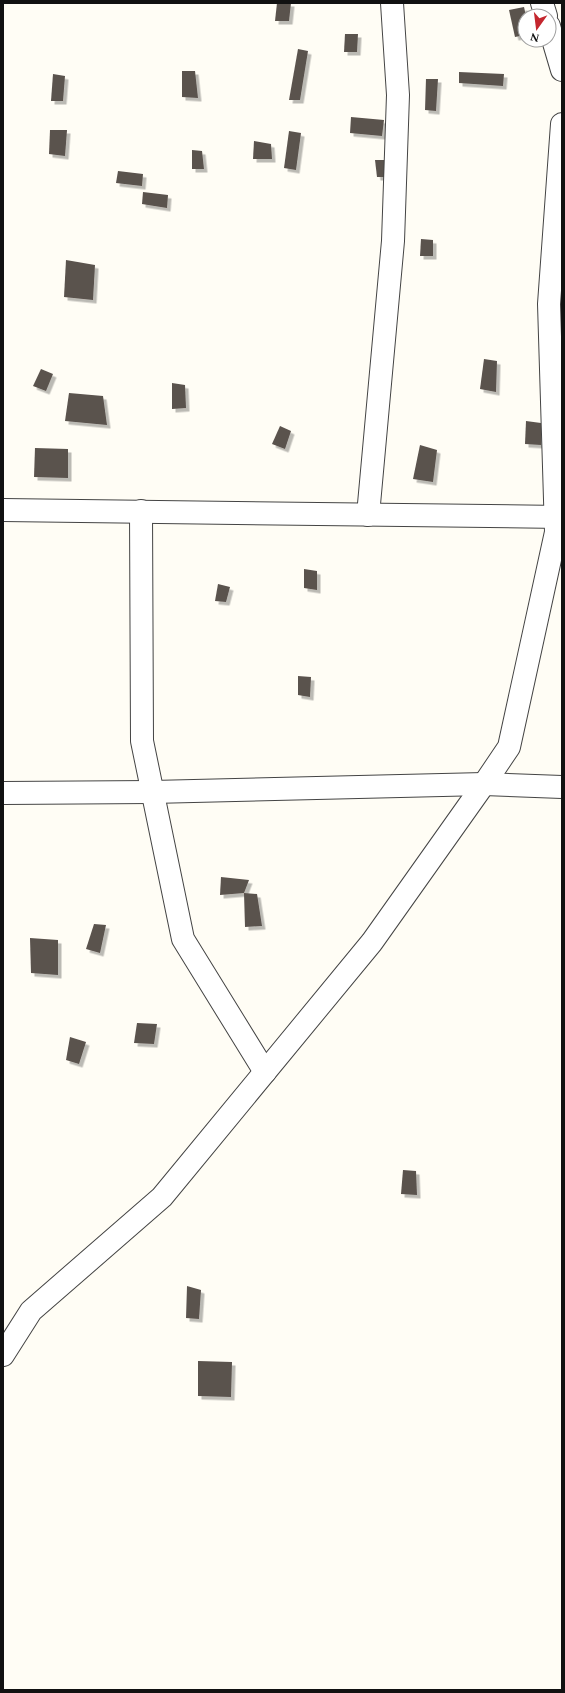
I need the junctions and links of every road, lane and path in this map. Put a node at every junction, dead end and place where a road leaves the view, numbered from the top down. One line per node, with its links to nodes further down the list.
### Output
1 (392, 3): 7 (street)
2 (556, 48): 3 (street)
3 (562, 70)
4 (562, 124): 8 (street)
5 (3, 510): 6 (street)
6 (141, 511): 7 (street); 11 (street)
7 (368, 515): 8 (street)
8 (559, 517): 9 (street)
9 (484, 784): 10 (street); 11 (street); 13 (street)
10 (562, 787)
11 (152, 792): 12 (street); 13 (street)
12 (3, 793)
13 (265, 1072): 14 (street)
14 (3, 1355)

